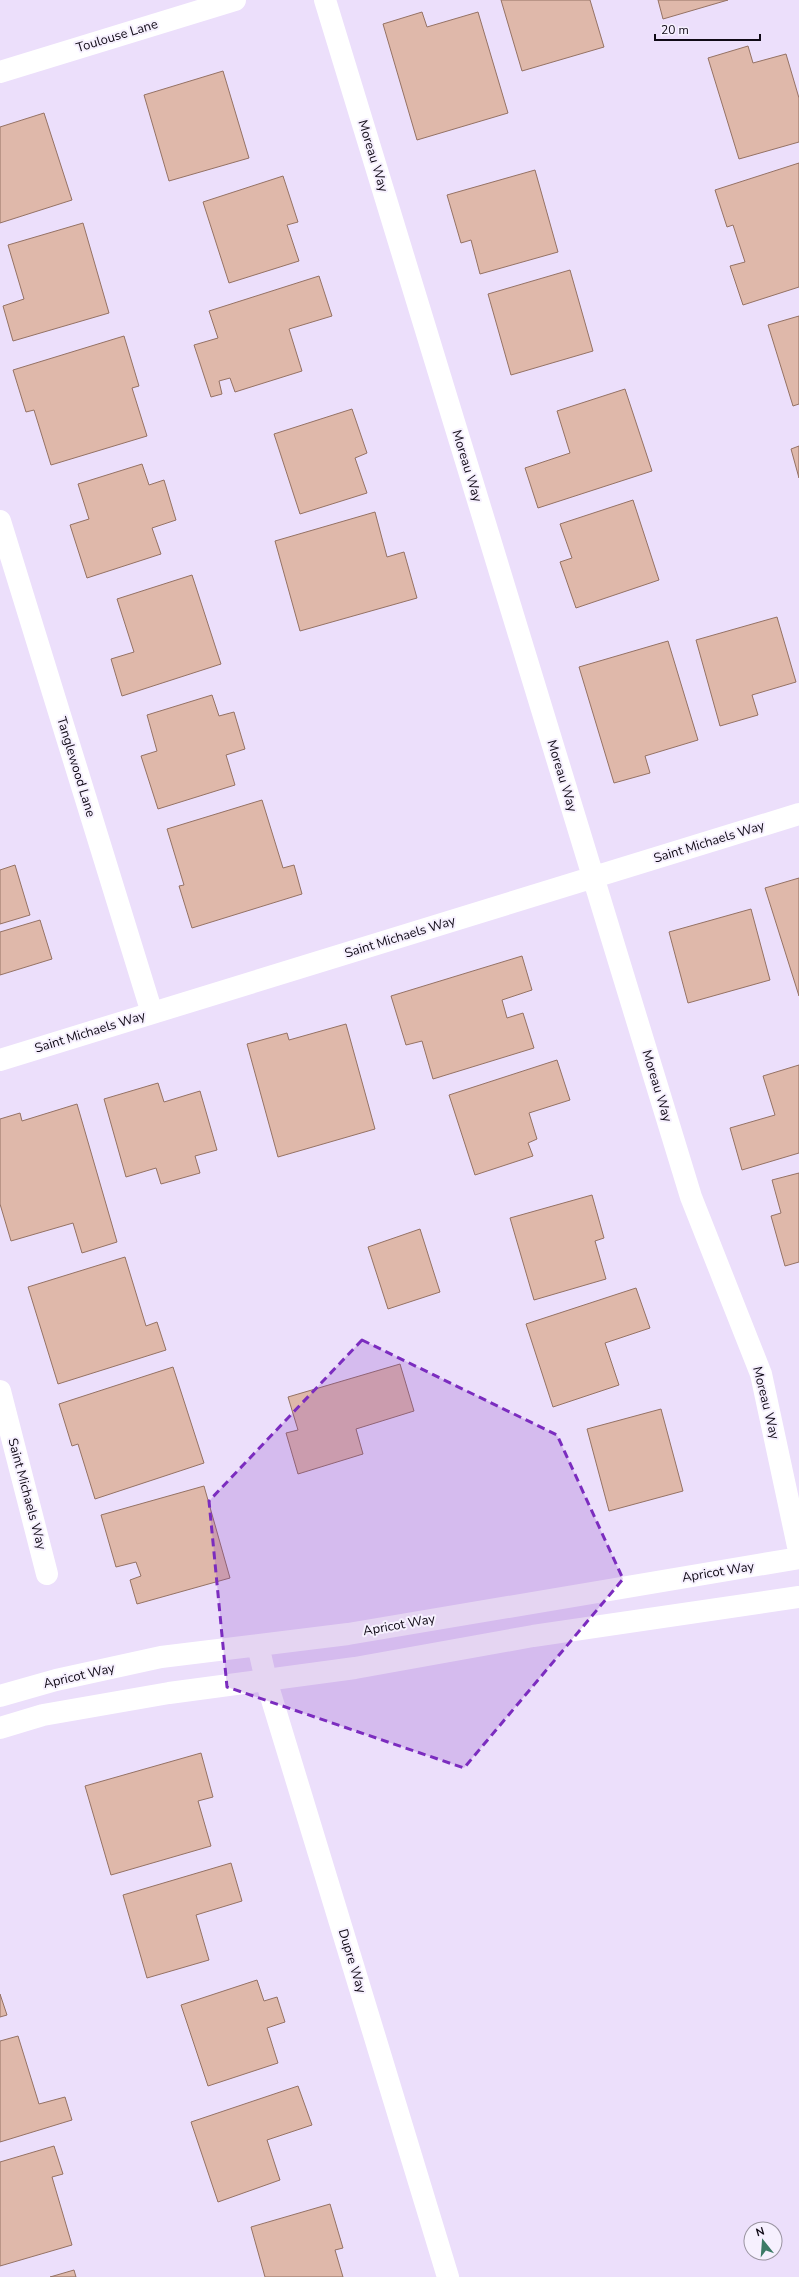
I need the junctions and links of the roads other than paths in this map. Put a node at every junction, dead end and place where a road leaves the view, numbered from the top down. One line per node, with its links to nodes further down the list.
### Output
1 (235, 0): 3 (street, Toulouse Lane)
2 (325, 0): 6 (street, Moreau Way)
3 (0, 72)
4 (0, 521): 7 (street, Tanglewood Lane)
5 (799, 814): 6 (street, Saint Michaels Way)
6 (593, 878): 7 (street, Saint Michaels Way); 11 (street, Moreau Way)
7 (152, 1013): 8 (street, Saint Michaels Way)
8 (0, 1060)
9 (0, 1391): 10 (street, Saint Michaels Way)
10 (5, 1431): 13 (street, Saint Michaels Way)
11 (799, 1551)
12 (799, 1558): 15 (street, Apricot Way)
13 (48, 1574)
14 (799, 1597): 16 (street)
15 (258, 1645): 16 (street, Dupre Way); 17 (street, Apricot Way)
16 (266, 1680): 18 (street); 19 (street, Dupre Way)
17 (0, 1696)
18 (0, 1728)
19 (448, 2277)

